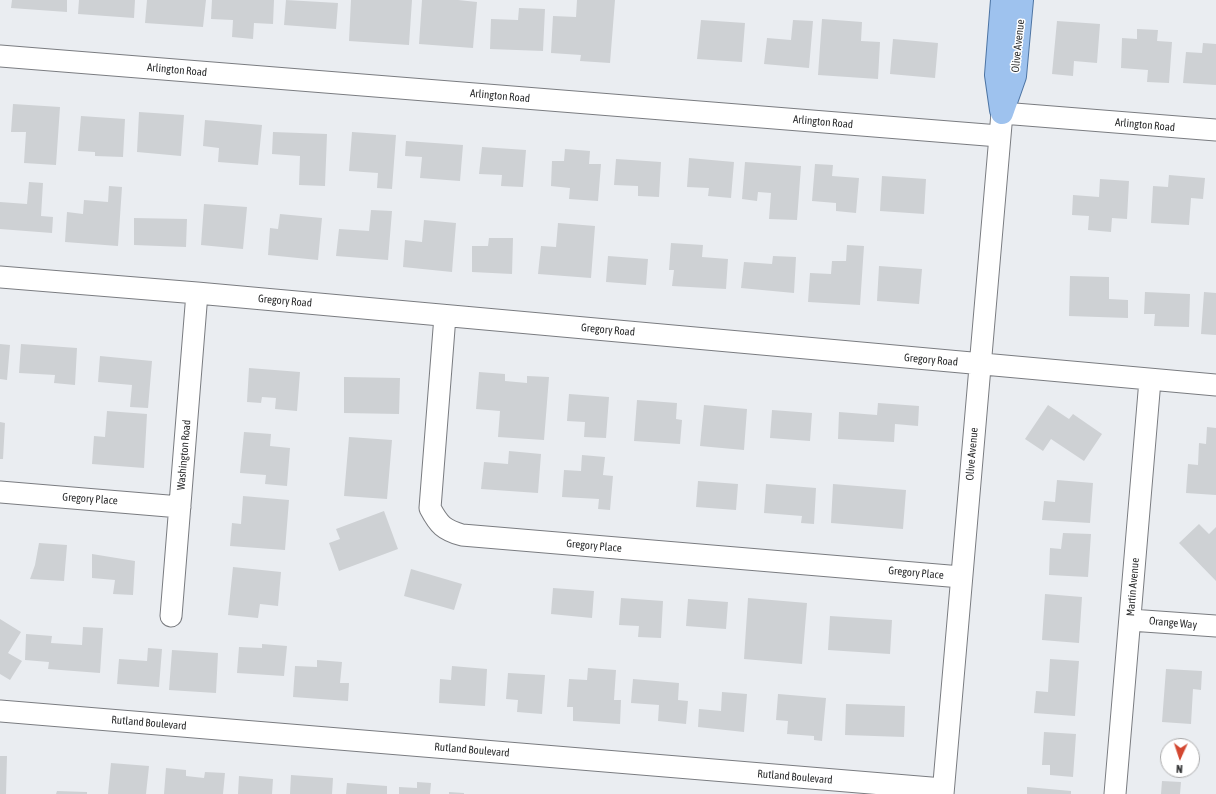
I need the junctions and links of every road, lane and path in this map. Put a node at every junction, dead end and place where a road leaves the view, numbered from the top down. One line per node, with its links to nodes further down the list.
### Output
1 (1002, 0): 3 (main road, Olive Avenue)
2 (1022, 0): 3 (main road, Olive Avenue)
3 (1008, 55): 5 (main road, Olive Avenue)
4 (0, 56): 7 (street, Arlington Road)
5 (1002, 113): 6 (street, Arlington Road); 7 (street, Olive Avenue)
6 (1216, 130)
7 (1000, 136): 11 (street, Olive Avenue)
8 (0, 277): 9 (street, Gregory Road)
9 (197, 293): 10 (street, Gregory Road); 15 (street, Washington Road)
10 (445, 316): 11 (street, Gregory Road); 16 (street, Gregory Place)
11 (980, 364): 12 (street, Gregory Road); 16 (street, Olive Avenue)
12 (1150, 380): 13 (street, Gregory Road); 18 (street, Martin Avenue)
13 (1216, 385)
14 (0, 492): 15 (street, Gregory Place)
15 (180, 507): 17 (street, Washington Road)
16 (961, 577): 21 (street, Olive Avenue)
17 (171, 616)
18 (1130, 620): 19 (street, Orange Way); 22 (street, Martin Avenue)
19 (1216, 626)
20 (0, 711): 21 (street, Rutland Boulevard)
21 (943, 791)
22 (1115, 794)

